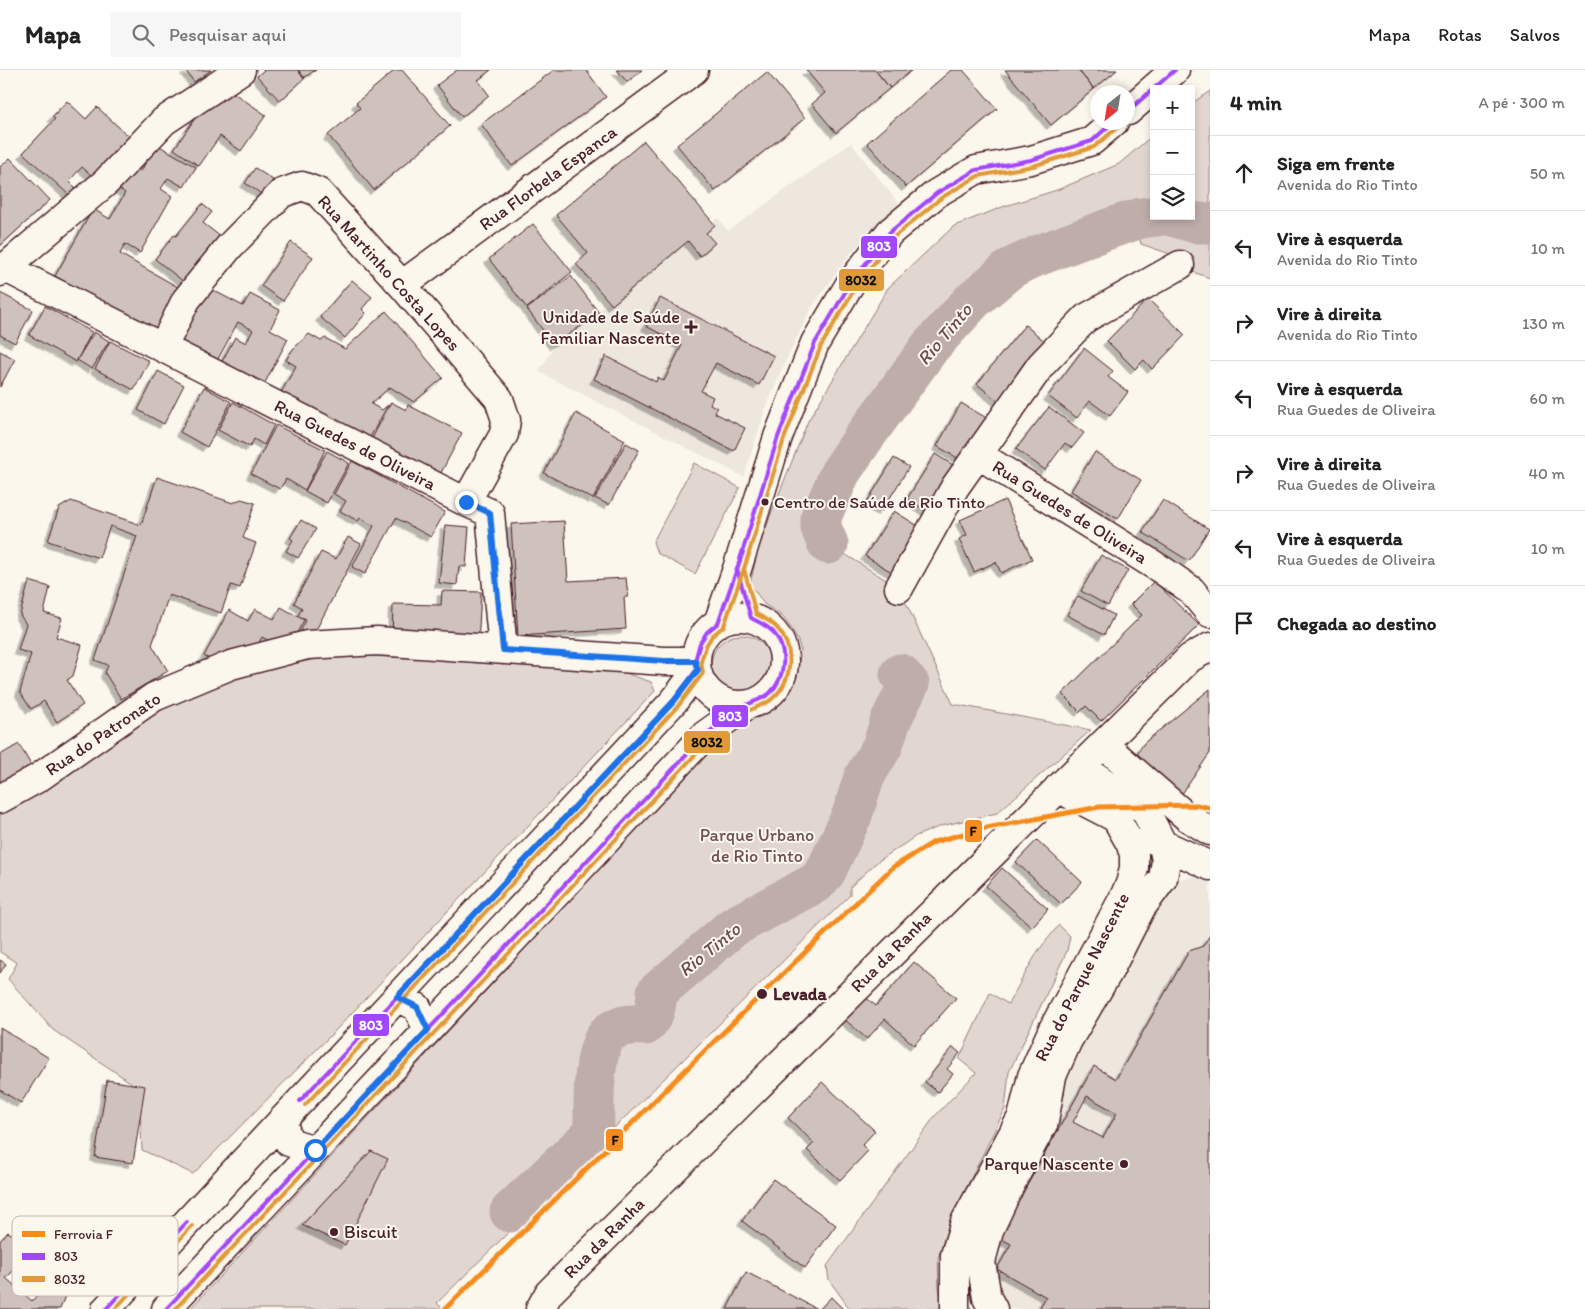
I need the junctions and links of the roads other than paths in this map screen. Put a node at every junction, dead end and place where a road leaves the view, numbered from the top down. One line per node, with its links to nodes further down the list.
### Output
1 (241, 70): 7 (street)
2 (694, 70): 8 (street, Rua Florbela Espanca)
3 (1175, 70): 4 (street)
4 (1135, 104)
5 (1105, 130): 12 (street)
6 (1180, 265): 10 (street)
7 (3, 270): 9 (street, Rua Guedes de Oliveira)
8 (402, 285): 9 (street, Rua Martinho Costa Lopes); 11 (street, Rua Martinho Costa Lopes)
9 (162, 347): 11 (street, Rua Guedes de Oliveira)
10 (979, 455): 13 (street, Rua Guedes de Oliveira); 14 (street, Rua Guedes de Oliveira)
11 (466, 502): 18 (street, Rua Guedes de Oliveira)
12 (737, 569): 15 (street); 16 (street)
13 (899, 588)
14 (1210, 613)
15 (751, 618): 16 (street); 20 (street)
16 (718, 623): 19 (street)
17 (1210, 647): 21 (street, Rua da Ranha)
18 (503, 650): 19 (street); 24 (street, Rua do Patronato)
19 (696, 666): 20 (street); 30 (street)
20 (747, 705): 31 (street)
21 (1103, 744): 22 (street, Rua da Ranha); 26 (street)
22 (1080, 766): 23 (street, Rua da Ranha); 27 (street)
23 (1058, 788): 25 (street); 38 (street, Rua da Ranha)
24 (0, 799)
25 (1116, 818): 27 (street); 39 (street, Rua do Parque Nascente)
26 (1210, 831)
27 (1163, 845): 28 (street); 29 (street)
28 (1210, 866): 29 (street)
29 (1163, 878): 40 (street, Rua do Parque Nascente)
30 (397, 997): 31 (street); 32 (street)
31 (428, 1030): 33 (street)
32 (282, 1120): 33 (street); 34 (street)
33 (315, 1150): 37 (street)
34 (178, 1232)
35 (118, 1296): 36 (street)
36 (106, 1309)
37 (166, 1309)
38 (540, 1309)
39 (955, 1309)
40 (993, 1309)

